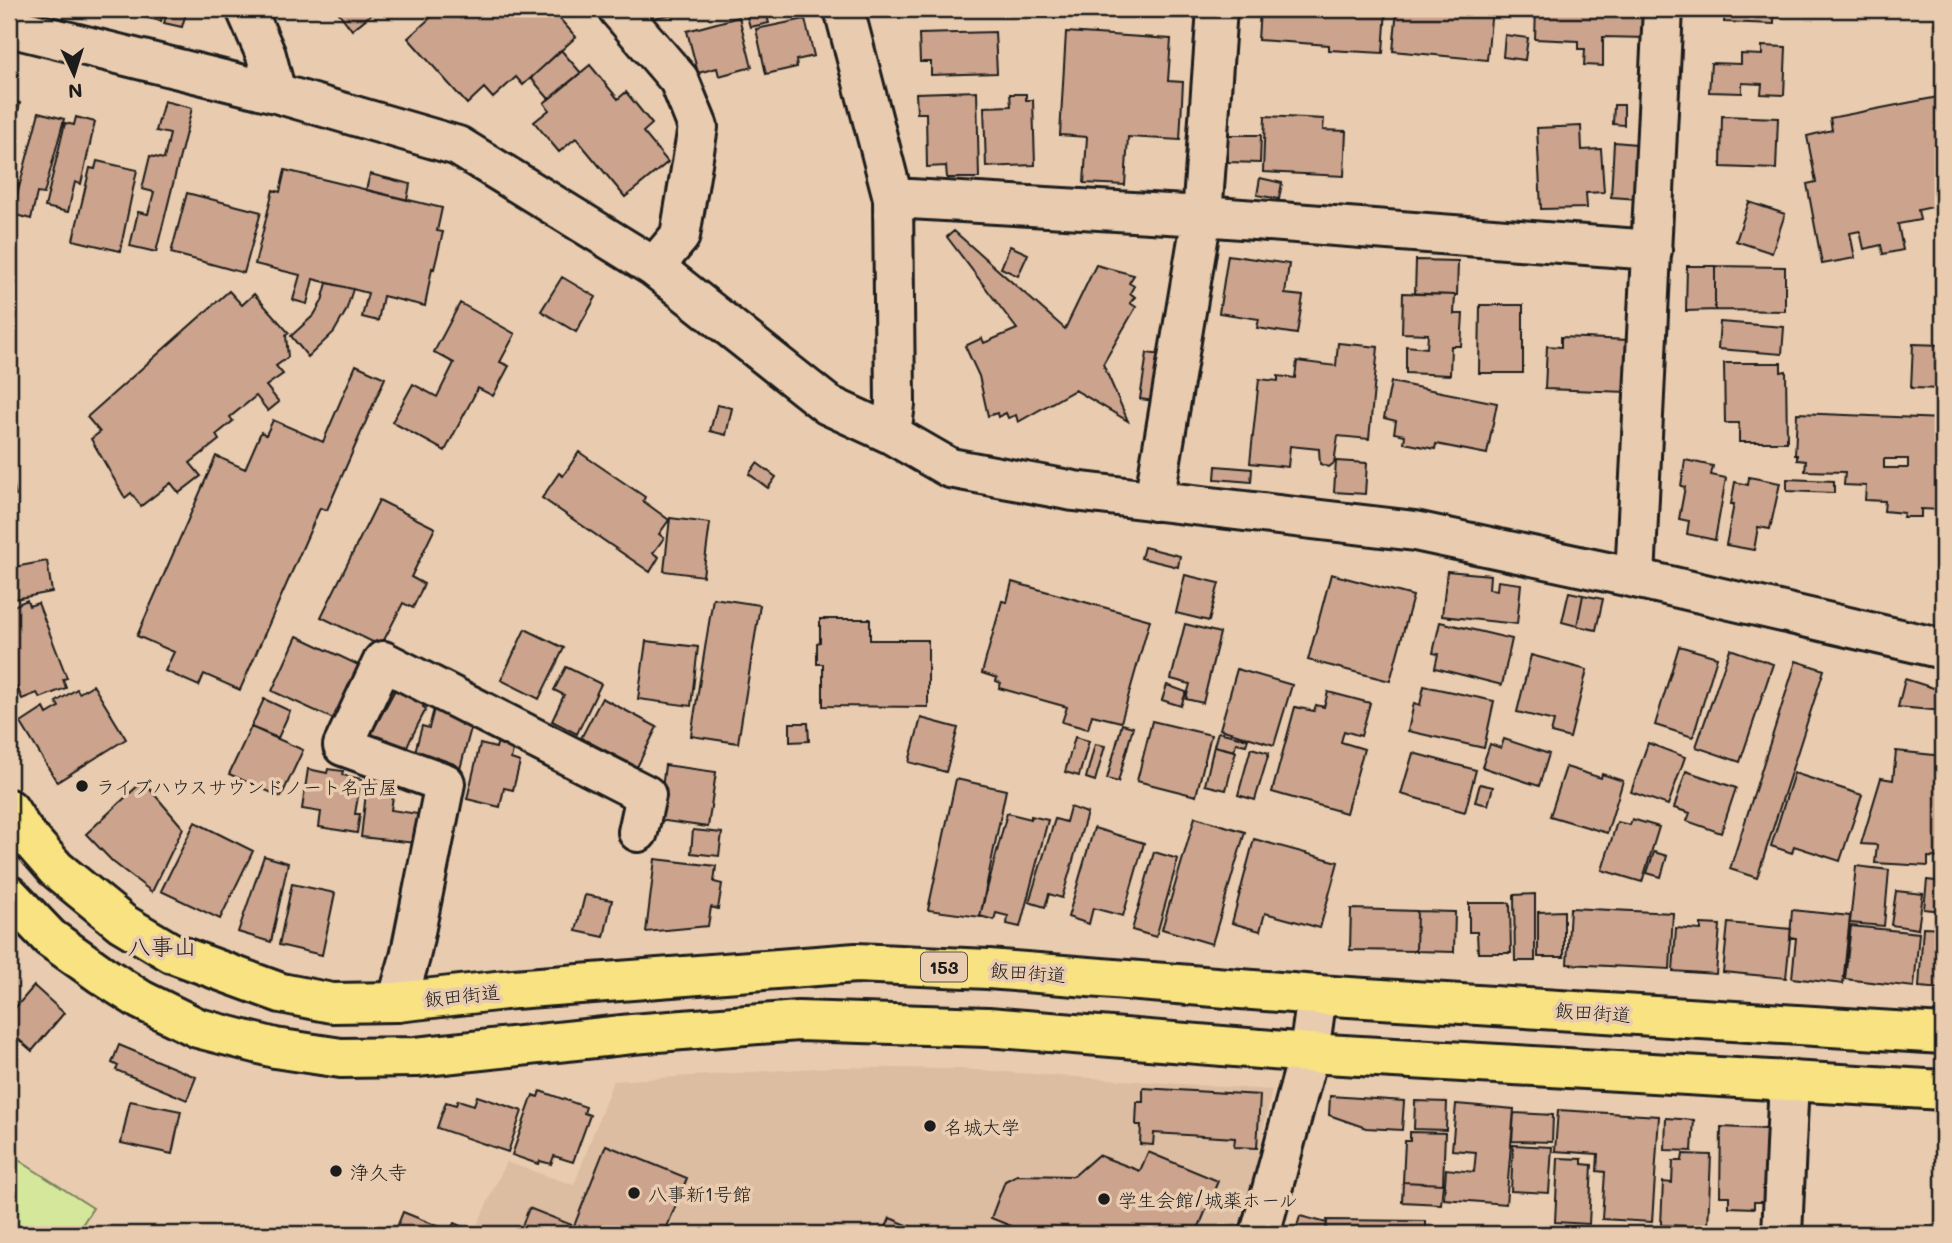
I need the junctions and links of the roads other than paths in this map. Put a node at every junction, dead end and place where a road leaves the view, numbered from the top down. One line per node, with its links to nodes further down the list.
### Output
1 (246, 9): 7 (street)
2 (618, 9): 11 (street)
3 (844, 9): 8 (street)
4 (1217, 9): 9 (street)
5 (1663, 9): 10 (street)
6 (9, 27): 7 (street)
7 (276, 93): 11 (street)
8 (893, 198): 9 (street); 12 (street)
9 (1202, 216): 10 (street); 13 (street)
10 (1651, 250): 14 (street)
11 (654, 267): 12 (street)
12 (891, 435): 13 (street)
13 (1154, 501): 14 (street)
14 (1635, 578): 15 (street)
15 (1943, 649)
16 (9, 809): 20 (highway, 飯田街道 / 153)
17 (639, 832): 20 (street)
18 (9, 895): 22 (highway)
19 (1317, 995): 20 (highway, 飯田街道 / 153); 21 (highway, 飯田街道 / 153); 22 (street)
20 (397, 1002)
21 (1943, 1034)
22 (1309, 1053): 23 (highway); 25 (street)
23 (1789, 1080): 24 (highway); 26 (street)
24 (1943, 1090)
25 (1260, 1234)
26 (1782, 1234)

